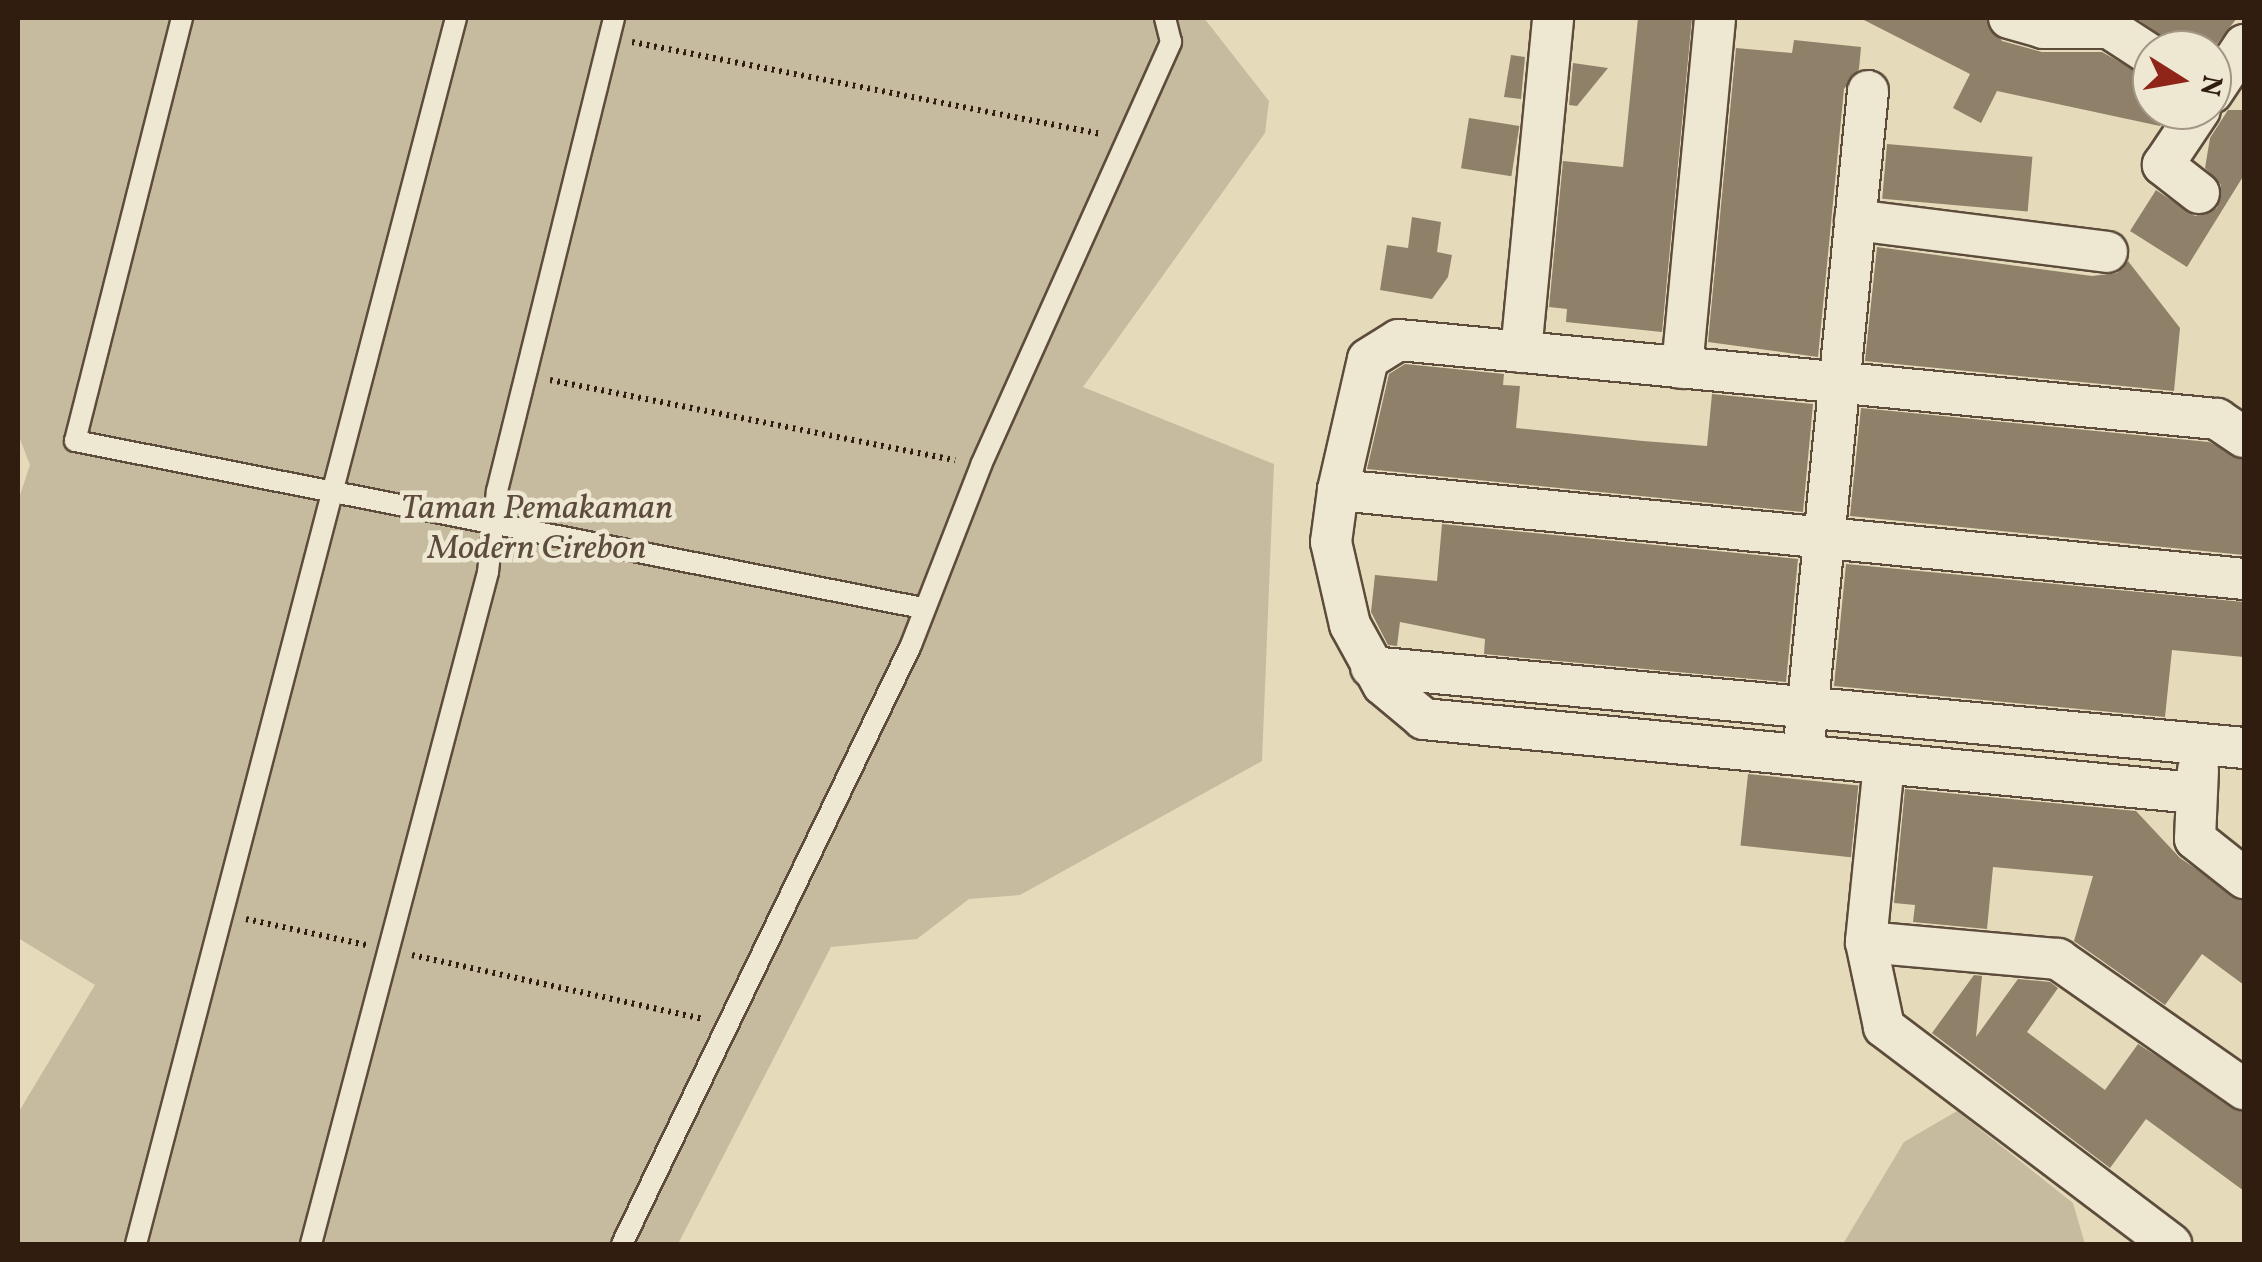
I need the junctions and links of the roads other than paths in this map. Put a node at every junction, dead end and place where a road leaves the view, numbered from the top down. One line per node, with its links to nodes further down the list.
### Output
1 (182, 18): 20 (lane)
2 (456, 18): 20 (lane)
3 (1166, 18): 24 (lane)
4 (1554, 18): 15 (street)
5 (2009, 18): 7 (street)
6 (1715, 21): 16 (street)
7 (2102, 23): 9 (street)
8 (612, 28): 21 (lane)
9 (2132, 43)
10 (1868, 91): 13 (street)
11 (2187, 130): 12 (street)
12 (2199, 193)
13 (1855, 220): 14 (street); 17 (street)
14 (2107, 252)
15 (1521, 352): 16 (street); 19 (street)
16 (1682, 368): 17 (street)
17 (1839, 383): 18 (street); 22 (street)
18 (2244, 437)
19 (1338, 490): 22 (street); 25 (street)
20 (335, 492): 21 (lane); 35 (lane)
21 (494, 523): 24 (lane); 36 (lane)
22 (1824, 539): 23 (street); 26 (street)
23 (2244, 579)
24 (922, 608): 37 (lane)
25 (1371, 667): 26 (street); 29 (street)
26 (1807, 709): 27 (street); 29 (street)
27 (2200, 746): 28 (street); 31 (street)
28 (2244, 748)
29 (1803, 756): 30 (street)
30 (1884, 764): 31 (street); 33 (street)
31 (2195, 793): 32 (street)
32 (2244, 878)
33 (1866, 942): 34 (street); 38 (street)
34 (2244, 1090)
35 (136, 1244)
36 (311, 1244)
37 (622, 1244)
38 (2171, 1244)

